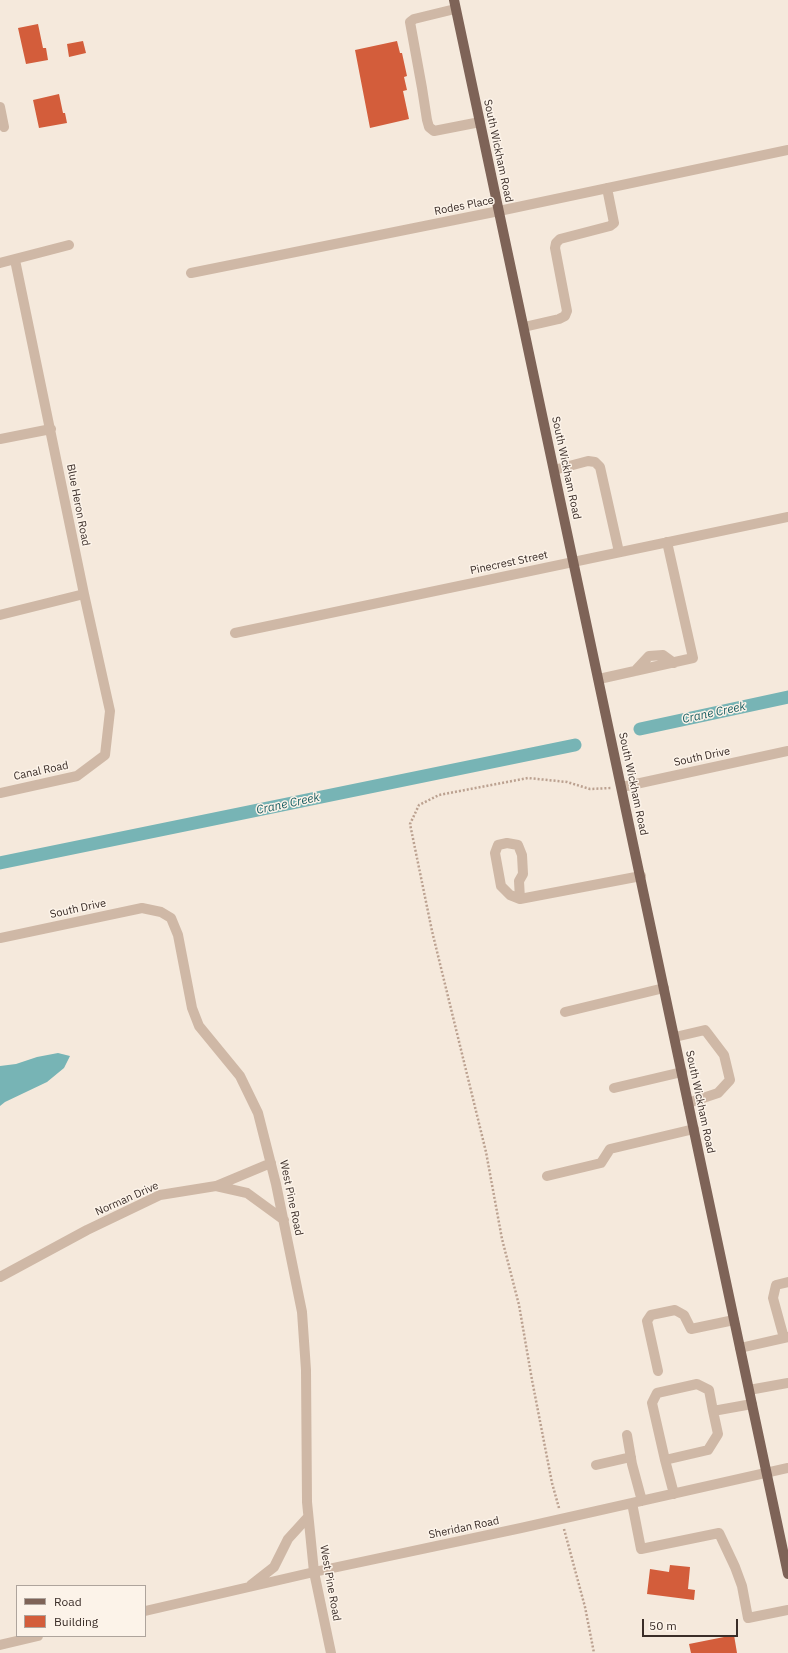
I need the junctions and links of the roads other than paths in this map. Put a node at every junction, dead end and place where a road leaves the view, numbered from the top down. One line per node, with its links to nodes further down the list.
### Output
1 (454, 4): 3 (main road, South Wickham Road); 3 (street)
2 (0, 107): 4 (street)
3 (480, 122): 7 (main road, South Wickham Road)
4 (4, 127)
5 (788, 150): 6 (street, Rodes Place)
6 (607, 188): 7 (street, Rodes Place); 12 (street)
7 (499, 211): 11 (street, Rodes Place); 12 (main road, South Wickham Road)
8 (69, 245): 9 (street)
9 (15, 260): 10 (street); 13 (street, Blue Heron Road)
10 (0, 263)
11 (191, 272)
12 (524, 327): 15 (main road, South Wickham Road)
13 (51, 429): 14 (street); 20 (street, Blue Heron Road)
14 (0, 439)
15 (554, 470): 18 (street); 19 (main road, South Wickham Road)
16 (788, 517): 17 (street, Pinecrest Street)
17 (667, 542): 18 (street, Pinecrest Street); 23 (street)
18 (619, 552): 19 (street, Pinecrest Street)
19 (573, 562): 22 (street, Pinecrest Street); 23 (main road, South Wickham Road)
20 (84, 594): 21 (street); 25 (street, Blue Heron Road)
21 (0, 615)
22 (235, 633)
23 (599, 679): 26 (main road, South Wickham Road)
24 (788, 751): 26 (street, South Drive)
25 (106, 755): 27 (street, Canal Road)
26 (622, 787): 28 (main road, South Wickham Road)
27 (0, 793)
28 (641, 876): 29 (street); 32 (main road, South Wickham Road)
29 (520, 899): 29 (street)
30 (161, 912): 31 (street, South Drive); 39 (street, West Pine Road)
31 (0, 938)
32 (664, 988): 33 (street); 34 (main road, South Wickham Road)
33 (565, 1012)
34 (674, 1037): 35 (main road, South Wickham Road); 37 (street)
35 (682, 1072): 36 (street); 37 (main road, South Wickham Road)
36 (614, 1088)
37 (688, 1103): 38 (main road, South Wickham Road)
38 (694, 1128): 40 (street); 45 (main road, South Wickham Road)
39 (271, 1163): 41 (street, Norman Drive); 42 (street, West Pine Road)
40 (547, 1176)
41 (216, 1186): 42 (street); 43 (street, Norman Drive)
42 (284, 1220): 61 (street, West Pine Road)
43 (0, 1277)
44 (788, 1282): 46 (street)
45 (734, 1320): 47 (main road, South Wickham Road); 48 (street)
46 (786, 1338): 47 (street)
47 (740, 1348): 50 (main road, South Wickham Road)
48 (658, 1371)
49 (788, 1382): 50 (street)
50 (749, 1390): 51 (main road, South Wickham Road)
51 (752, 1404): 52 (street); 58 (main road, South Wickham Road)
52 (713, 1411): 55 (street); 55 (street)
53 (627, 1435): 54 (street)
54 (631, 1457): 56 (street); 60 (street)
55 (666, 1460): 59 (street)
56 (596, 1464)
57 (788, 1468): 58 (street, Sheridan Road)
58 (766, 1473): 59 (street, Sheridan Road); 63 (main road, South Wickham Road)
59 (674, 1494): 60 (street, Sheridan Road)
60 (637, 1502): 62 (street, Sheridan Road); 65 (street)
61 (308, 1517): 62 (street, West Pine Road); 64 (street)
62 (314, 1572): 64 (street, Sheridan Road); 69 (street, West Pine Road)
63 (788, 1574)
64 (247, 1588): 66 (street, Sheridan Road)
65 (788, 1610)
66 (146, 1611)
67 (34, 1637): 68 (street)
68 (0, 1645)
69 (331, 1653)

